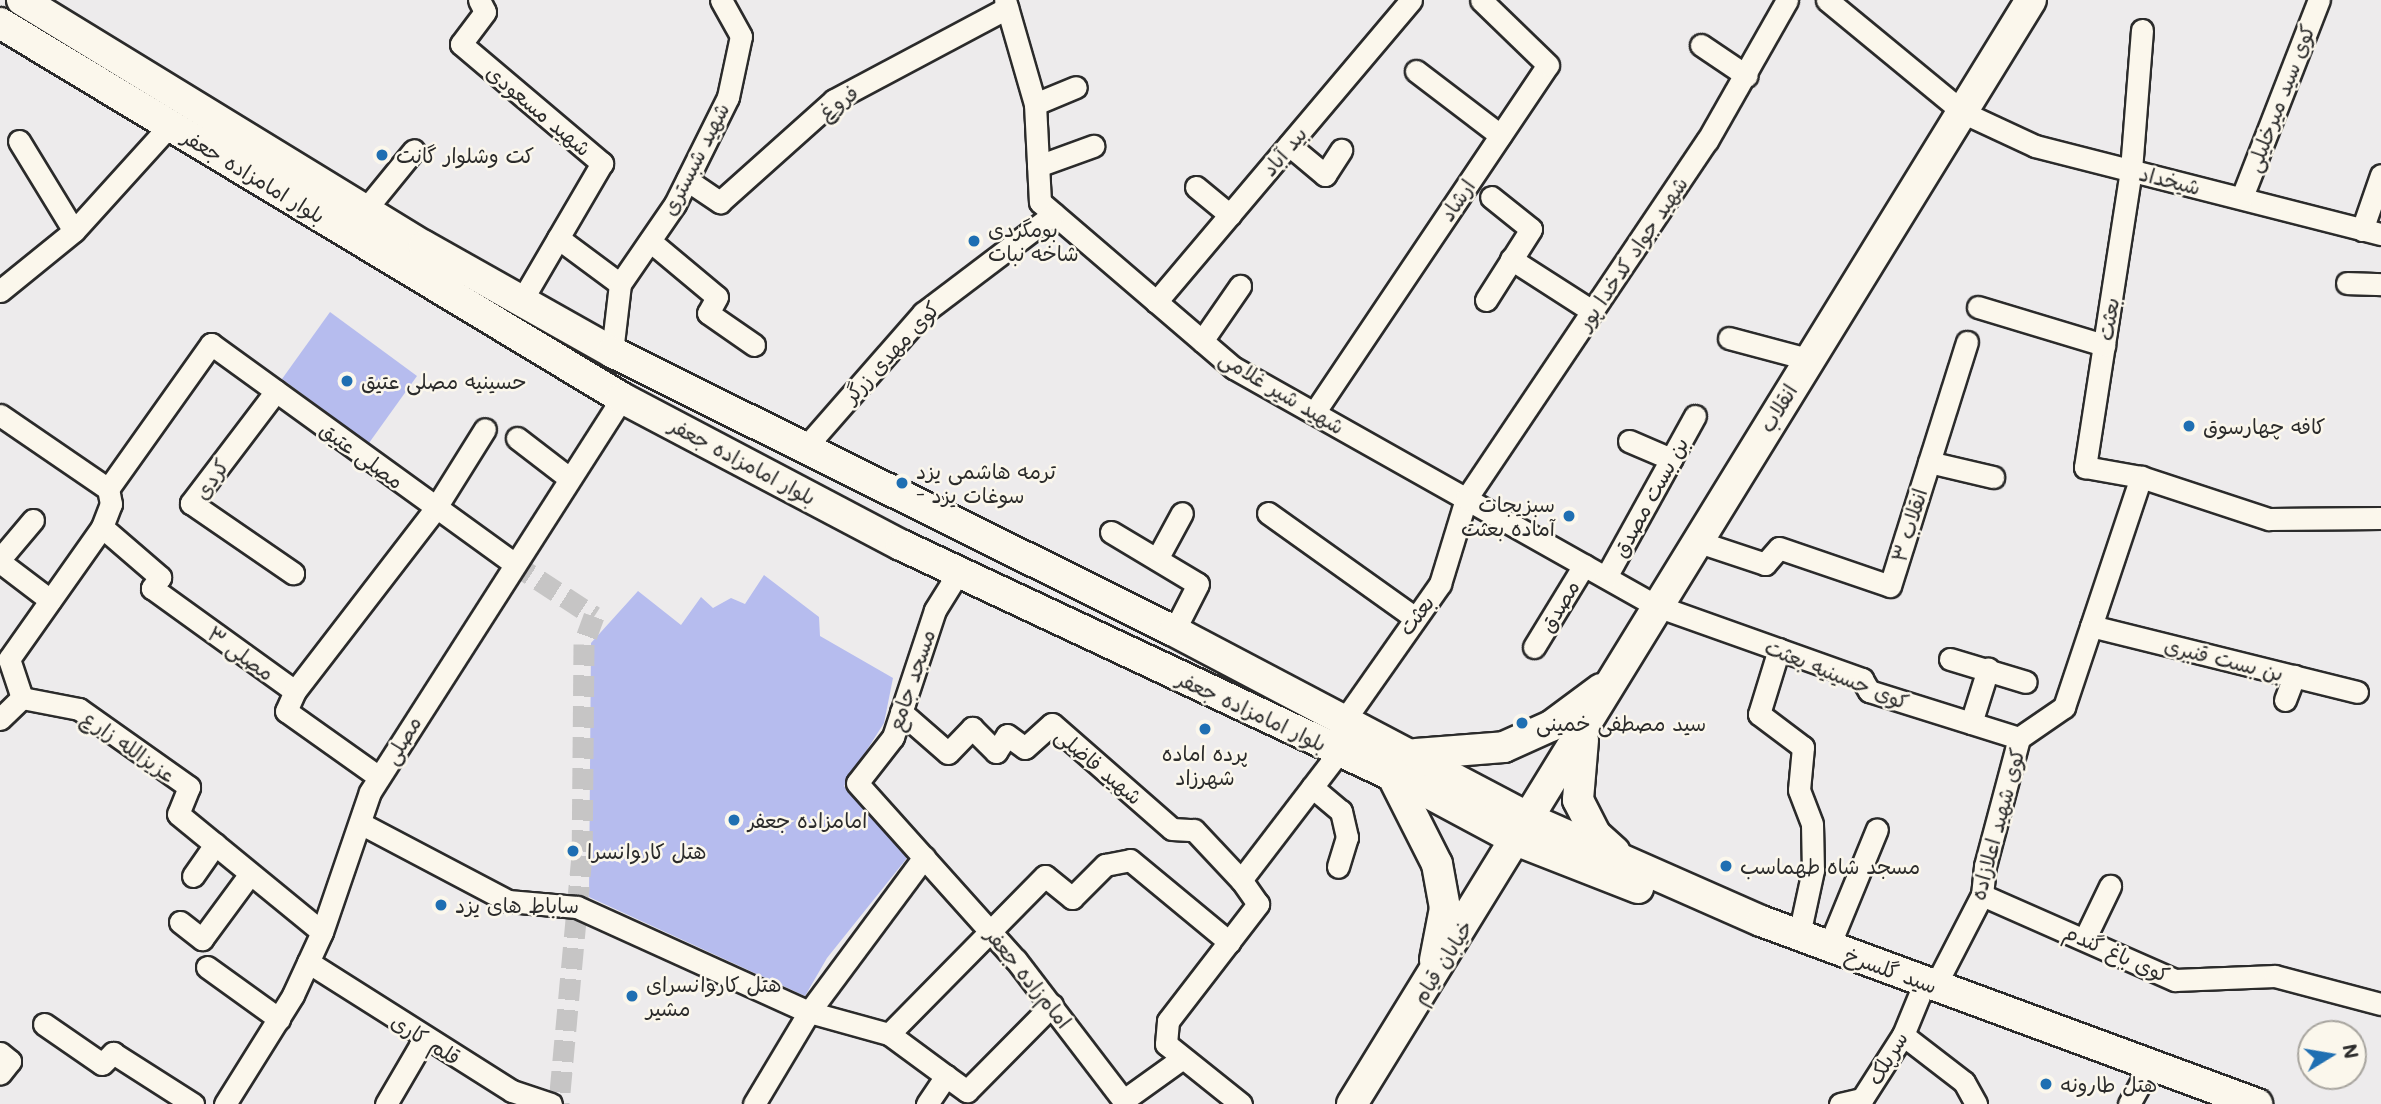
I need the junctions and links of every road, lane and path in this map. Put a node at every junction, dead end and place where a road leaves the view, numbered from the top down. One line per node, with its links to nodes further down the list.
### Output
1 (22, 0): 33 (main road, بلوار امامزاده جعفر)
2 (479, 0): 38 (street, شهید مسعودی)
3 (721, 0): 29 (street, شهید شبستری)
4 (1411, 0): 22 (street, بید آباد)
5 (1481, 0): 20 (street, ارشاد)
6 (1787, 0): 15 (street, شهید جواد کدخدا پور)
7 (1827, 0): 18 (street, شیخداد)
8 (2031, 0): 18 (main road, انقلاب)
9 (2319, 0): 32 (street, کوی سید میرخلیلی)
10 (1006, 4): 17 (street, شهید شیر غلامی); 29 (street, فروغ)
11 (0, 23): 19 (main road, بلوار امامزاده جعفر)
12 (2142, 30): 27 (street, بعثت)
13 (1701, 45): 15 (street)
14 (1416, 71): 20 (street)
15 (1747, 76): 51 (street, شهید جواد کدخدا پور)
16 (1076, 87): 17 (street)
17 (1035, 104): 26 (street, شهید شیر غلامی)
18 (1965, 113): 27 (street, شیخداد); 58 (main road, انقلاب)
19 (170, 125): 36 (street); 41 (main road, بلوار امامزاده جعفر)
20 (1500, 135): 61 (street, ارشاد)
21 (19, 141): 36 (street)
22 (1289, 145): 25 (street); 35 (street, بید آباد)
23 (1093, 146): 26 (street)
24 (414, 150): 33 (street)
25 (1341, 150)
26 (1038, 166): 34 (street, شهید شیر غلامی)
27 (2131, 170): 32 (street, شیخداد); 56 (street, بعثت)
28 (2381, 175): 37 (street)
29 (687, 180): 39 (street, شهید شبستری)
30 (1196, 187): 35 (street)
31 (1491, 197): 40 (street)
32 (2242, 197): 37 (street, شیخداد)
33 (365, 210): 41 (main road, بلوار امامزاده جعفر)
34 (1054, 214): 49 (street, شهید شیر غلامی); 67 (street, کوی مهدی زرگر)
35 (1230, 215): 49 (street, بید آباد)
36 (74, 231): 46 (street)
37 (2371, 232)
38 (558, 238): 43 (street); 47 (street, شهید مسعودی)
39 (650, 241): 43 (street, شهید شبستری); 55 (street)
40 (1511, 259): 48 (street); 51 (street)
41 (426, 263): 47 (main road, بلوار امامزاده جعفر); 60 (main road, بلوار امامزاده جعفر)
42 (2347, 283): 44 (street)
43 (620, 284): 57 (street, شهید شبستری)
44 (2381, 284)
45 (1240, 286): 53 (street)
46 (0, 291)
47 (522, 300): 57 (main road, بلوار امامزاده جعفر)
48 (1486, 300)
49 (1156, 302): 53 (street, شهید شیر غلامی)
50 (1978, 306): 56 (street)
51 (1592, 311): 74 (street, شهید جواد کدخدا پور)
52 (1729, 338): 58 (street)
53 (1202, 341): 61 (street, شهید شیر غلامی)
54 (1967, 342): 69 (street, انقلاب ۳)
55 (754, 345)
56 (2104, 345): 71 (street, بعثت)
57 (612, 352): 67 (main road, بلوار امامزاده جعفر)
58 (1808, 359): 82 (main road, انقلاب)
59 (276, 391): 73 (street, مصلی عتیق); 75 (street, مصلی عتیق); 87 (street, کردی)
60 (622, 398): 72 (street, مصلی); 88 (main road, بلوار امامزاده جعفر)
61 (1314, 412): 74 (street, شهید شیر غلامی)
62 (0, 415): 73 (street)
63 (1695, 416): 68 (street, بن بست مصدق)
64 (485, 429): 75 (street)
65 (517, 438): 72 (street)
66 (1629, 441): 68 (street)
67 (804, 449): 94 (main road, بلوار امامزاده جعفر)
68 (1671, 459): 89 (street, بن بست مصدق)
69 (1929, 462): 70 (street); 82 (street, انقلاب ۳)
70 (1993, 477)
71 (2141, 477): 78 (street); 93 (street, کوی شهید اعلازاده)
72 (569, 478): 84 (street, مصلی)
73 (108, 489): 80 (street)
74 (1466, 499): 86 (street, شهید شیر غلامی); 92 (street, بعثت)
75 (436, 509): 84 (street, مصلی عتیق); 102 (street)
76 (1182, 513): 83 (street)
77 (1268, 513): 92 (street)
78 (2381, 518)
79 (33, 520): 85 (street)
80 (102, 527): 90 (street); 102 (street, مصلی ۳)
81 (1111, 531): 83 (street)
82 (1696, 541): 91 (main road, انقلاب)
83 (1157, 559): 94 (street)
84 (513, 563): 114 (street, مصلی)
85 (1, 565): 90 (street)
86 (1584, 565): 89 (street, شهید شیر غلامی); 95 (street, مصدق)
87 (293, 573)
88 (958, 573): 106 (street, مسجد جامع); 112 (main road, بلوار امامزاده جعفر)
89 (1606, 577): 91 (street, شهید شیر غلامی)
90 (50, 600): 104 (street)
91 (1657, 606): 96 (street, کوی حسینیه بعثت); 100 (main road, انقلاب)
92 (1415, 618): 108 (street, بعثت)
93 (2091, 626): 99 (street, بن بست قنبری); 111 (street, کوی شهید اعلازاده)
94 (1174, 631): 108 (main road, بلوار امامزاده جعفر)
95 (1534, 647)
96 (1779, 649): 109 (street, کوی حسینیه بعثت); 132 (street)
97 (1950, 659): 98 (street)
98 (1987, 669): 101 (street); 109 (street)
99 (2294, 676): 103 (street, بن بست قنبری); 105 (street)
100 (1610, 682): 110 (main road, انقلاب); 113 (main road)
101 (2026, 682)
102 (295, 691): 114 (street, مصلی ۳)
103 (2357, 692)
104 (22, 698): 107 (street); 120 (street, عزیزالله زارع)
105 (2285, 700)
106 (901, 712): 121 (street, مسجد جامع); 126 (street, شهید فاضلی)
107 (0, 719)
108 (1343, 722): 113 (main road, بلوار امامزاده جعفر)
109 (1972, 723): 111 (street, کوی حسینیه بعثت)
110 (1585, 726): 119 (main road, انقلاب); 122 (main road)
111 (2020, 738): 128 (street, کوی شهید اعلازاده)
112 (1339, 752): 115 (main road, بلوار امامزاده جعفر); 116 (street)
113 (1423, 770): 115 (main road, بلوار امامزاده جعفر); 119 (main road, بلوار امامزاده جعفر)
114 (379, 777): 117 (street, مصلی)
115 (1393, 777): 138 (main road)
116 (1312, 787): 123 (street); 126 (street)
117 (360, 822): 130 (street, مصلی); 142 (street)
118 (1877, 828): 135 (street)
119 (1525, 830): 122 (main road, سید گلسرخ); 138 (main road, خیابان قیام); 139 (main road, سید گلسرخ)
120 (215, 844): 124 (street, عزیزالله زارع); 125 (street)
121 (924, 858): 131 (street, امام‌زاده جعفر); 142 (street)
122 (1629, 863): 132 (main road, سید گلسرخ)
123 (1338, 867)
124 (250, 874): 129 (street); 130 (street, عزیزالله زارع)
125 (193, 876)
126 (1241, 880): 134 (street)
127 (2110, 886): 133 (street)
128 (1982, 895): 133 (street, کوی باغ گندم); 139 (street, کوی شهید اعلازاده)
129 (180, 922)
130 (322, 932): 136 (street, مصلی)
131 (992, 932): 134 (street); 141 (street, امام‌زاده جعفر); 145 (street)
132 (1799, 935): 135 (main road, سید گلسرخ)
133 (2085, 938): 140 (street, کوی باغ گندم)
134 (1228, 942): 149 (street)
135 (1829, 946): 139 (main road, سید گلسرخ)
136 (308, 962): 143 (street, مصلی); 147 (street, قلم کاری)
137 (207, 967): 143 (street)
138 (1432, 976): 163 (main road, خیابان قیام)
139 (1927, 991): 146 (street, سرپلک); 152 (main road, سید گلسرخ); 167 (main road, سید گلسرخ)
140 (2381, 1004)
141 (1052, 1005): 151 (street); 156 (street, امام‌زاده جعفر)
142 (809, 1013): 145 (street); 155 (street)
143 (279, 1018): 158 (street, مصلی)
144 (44, 1024): 154 (street)
145 (889, 1034): 151 (street)
146 (1903, 1035): 164 (street, سرپلک); 165 (street)
147 (424, 1039): 153 (street, قلم کاری); 159 (street)
148 (2, 1045): 150 (street)
149 (1181, 1059): 156 (street); 162 (street)
150 (0, 1074)
151 (946, 1076): 161 (street)
152 (2136, 1092): 166 (main road, سید گلسرخ)
153 (497, 1094): 160 (street, قلم کاری)
154 (164, 1096): 157 (street)
155 (763, 1101)
156 (1125, 1102)
157 (193, 1104)
158 (225, 1104)
159 (386, 1104)
160 (551, 1104)
161 (927, 1104)
162 (1241, 1104)
163 (1352, 1104)
164 (1840, 1104)
165 (1976, 1104)
166 (2213, 1104)
167 (2257, 1104)

